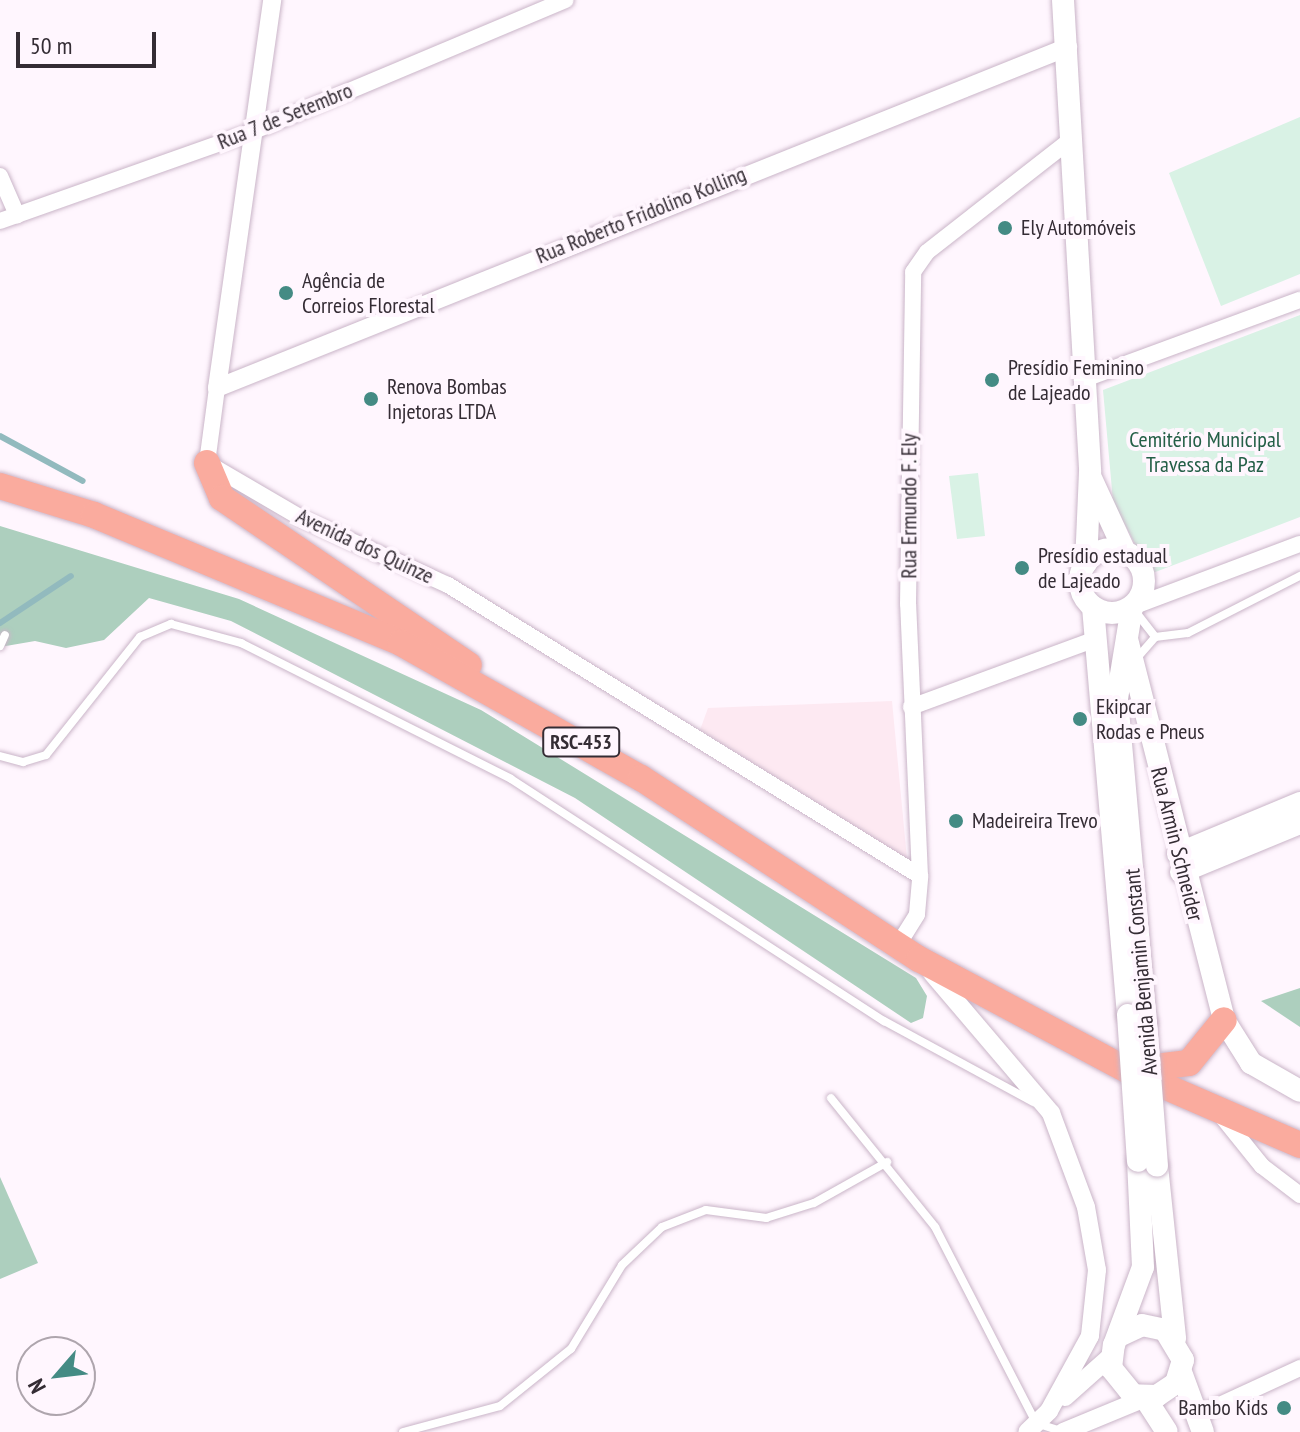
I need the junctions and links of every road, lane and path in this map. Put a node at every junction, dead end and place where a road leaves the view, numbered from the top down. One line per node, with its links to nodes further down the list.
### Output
1 (272, 0): 5 (street)
2 (566, 0): 5 (street, Rua 7 de Setembro)
3 (1063, 0): 4 (main road)
4 (1068, 47): 6 (main road); 12 (street, Rua Roberto Fridolino Kolling)
5 (254, 131): 8 (street, Rua 7 de Setembro); 12 (street)
6 (1073, 138): 11 (main road); 29 (street, Rua Ermundo F. Ely)
7 (0, 176): 8 (street)
8 (17, 215): 9 (street, Rua 7 de Setembro)
9 (0, 221)
10 (1300, 300): 11 (street)
11 (1082, 380): 14 (main road)
12 (217, 388): 13 (street)
13 (207, 463): 28 (highway); 34 (street, Avenida dos Quinze)
14 (1091, 477): 17 (main road); 18 (main road)
15 (0, 486): 28 (highway, RSC-453)
16 (1300, 544): 21 (street)
17 (1125, 552): 18 (main road); 21 (main road)
18 (1086, 563): 20 (main road)
19 (1300, 576): 23 (lane)
20 (1093, 607): 21 (main road); 25 (main road, Avenida Benjamin Constant)
21 (1132, 607): 23 (lane); 24 (main road, Avenida Benjamin Constant)
22 (5, 635): 26 (lane)
23 (1155, 637): 27 (lane)
24 (1127, 639): 27 (main road, Rua Armin Schneider); 36 (main road, Avenida Benjamin Constant)
25 (1093, 640): 29 (street); 36 (main road, Avenida Benjamin Constant)
26 (0, 646)
27 (1134, 667): 33 (main road, Rua Armin Schneider)
28 (498, 692): 35 (highway, RSC-453)
29 (911, 707): 34 (street, Rua Ermundo F. Ely)
30 (0, 756): 41 (lane)
31 (1300, 803): 33 (main road)
32 (1300, 823): 33 (main road)
33 (1179, 863): 37 (main road, Rua Armin Schneider)
34 (920, 876): 35 (street, Rua Ermundo F. Ely)
35 (908, 952): 38 (highway, RSC-453); 41 (street)
36 (1137, 1019): 45 (main road, Avenida Benjamin Constant, bridge)
37 (1224, 1020): 38 (highway); 39 (main road, Rua Armin Schneider)
38 (1127, 1070): 42 (highway, RSC-453)
39 (1300, 1091)
40 (831, 1098): 44 (lane)
41 (1051, 1113): 47 (street)
42 (1220, 1114): 43 (highway, RSC-453); 46 (street)
43 (1300, 1145)
44 (887, 1162): 53 (lane); 55 (lane)
45 (1148, 1164): 48 (main road, Avenida Benjamin Constant); 49 (main road, Avenida Benjamin Constant)
46 (1300, 1195)
47 (1095, 1296): 49 (street); 53 (street)
48 (1175, 1338): 49 (main road); 51 (main road)
49 (1115, 1345): 52 (main road); 53 (street)
50 (1300, 1368): 54 (street)
51 (1181, 1372): 52 (main road); 54 (main road)
52 (1145, 1398): 56 (street); 57 (main road)
53 (1037, 1422): 56 (lane)
54 (1200, 1424)
55 (403, 1432)
56 (1064, 1432)
57 (1167, 1432)

